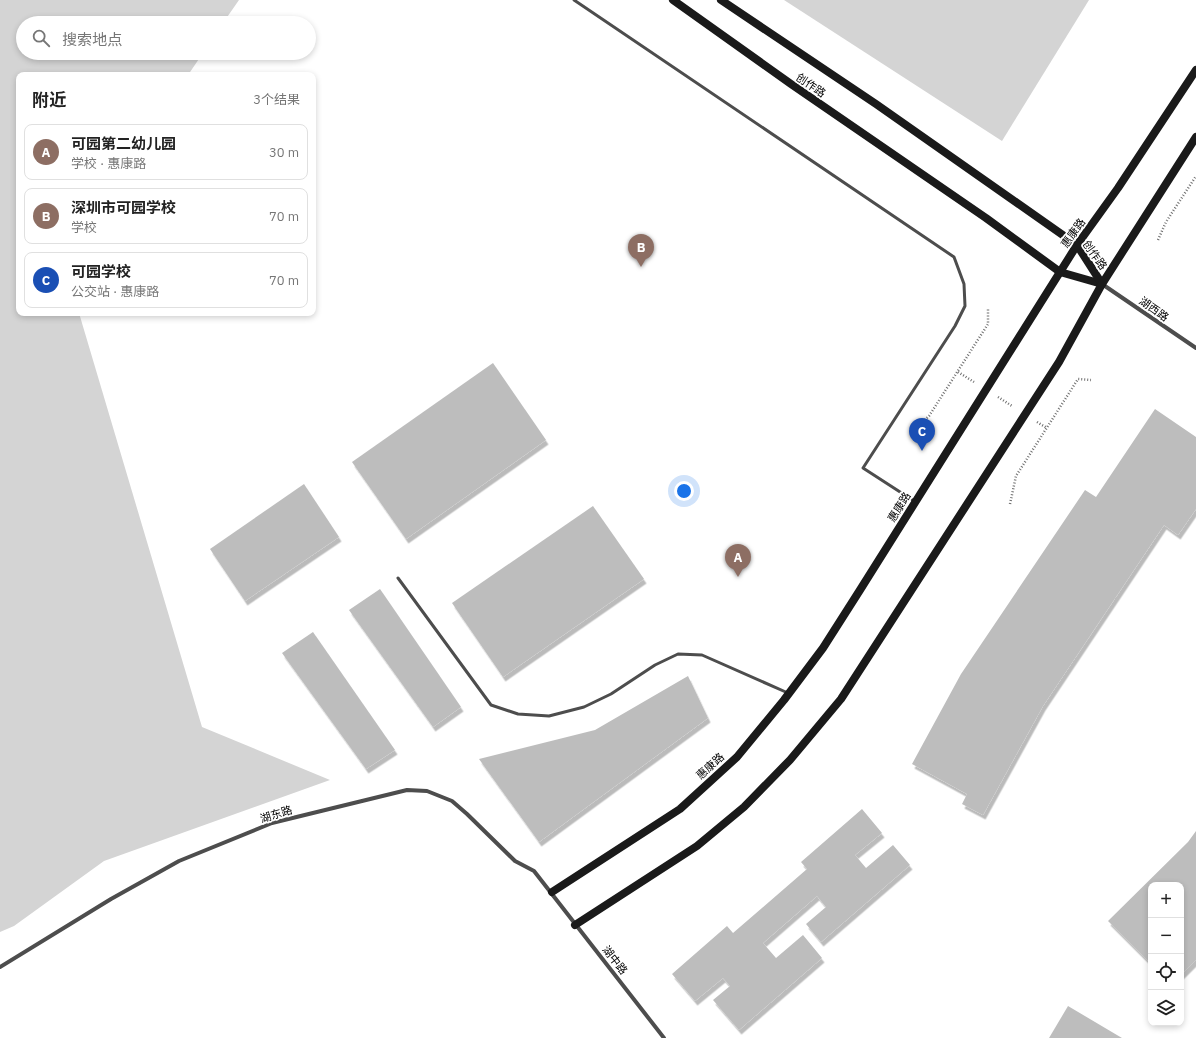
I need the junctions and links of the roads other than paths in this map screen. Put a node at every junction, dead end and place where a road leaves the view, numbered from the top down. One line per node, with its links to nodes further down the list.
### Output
1 (574, 0): 10 (lane)
2 (673, 0): 7 (street, 创作路)
3 (721, 0): 6 (street, 创作路)
4 (1196, 70): 6 (street, 惠康路)
5 (1196, 136): 8 (street)
6 (1077, 245): 7 (street, 惠康路); 8 (street, 创作路)
7 (1060, 272): 8 (street, 创作路); 10 (street, 惠康路)
8 (1102, 284): 9 (street, 湖西路); 14 (street)
9 (1196, 348)
10 (916, 502): 12 (street, 惠康路)
11 (398, 578): 12 (lane)
12 (789, 693): 13 (street, 惠康路)
13 (552, 892): 14 (street, 湖中路); 15 (street, 湖东路)
14 (575, 925): 16 (street, 湖中路)
15 (0, 967)
16 (664, 1038)

